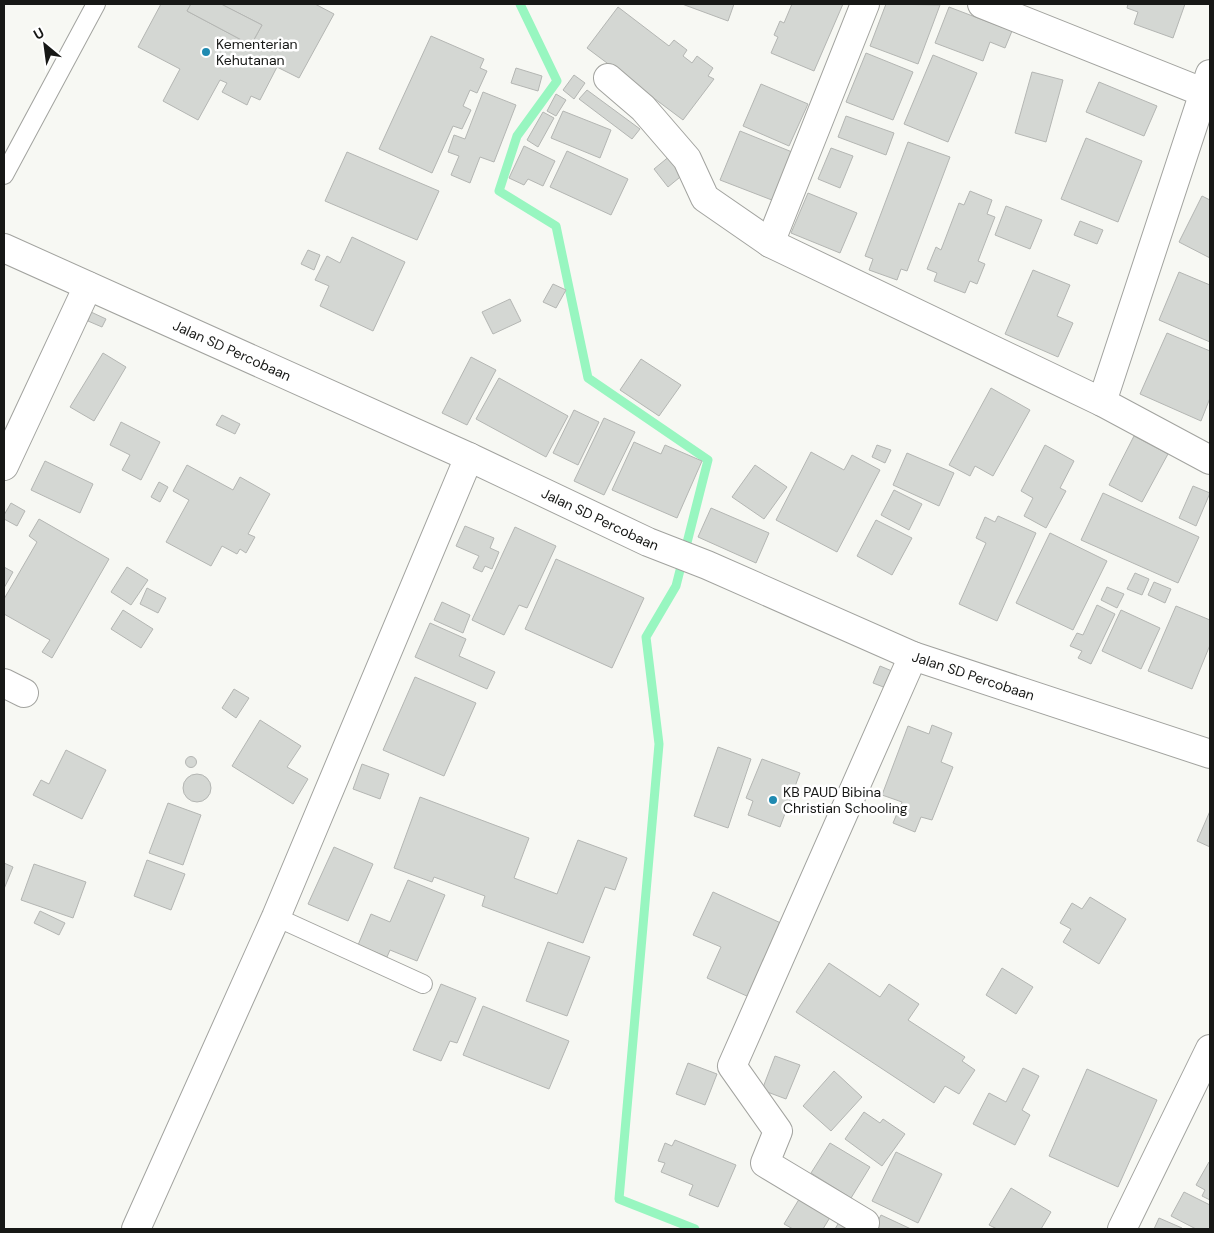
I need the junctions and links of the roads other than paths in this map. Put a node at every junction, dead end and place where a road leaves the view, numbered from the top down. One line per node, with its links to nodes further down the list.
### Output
1 (96, 4): 6 (lane)
2 (865, 4): 7 (street)
3 (982, 4): 5 (street)
4 (608, 78): 7 (street)
5 (1208, 87): 10 (street)
6 (4, 175)
7 (770, 243): 10 (street)
8 (4, 248): 9 (street, Jalan SD Percobaan)
9 (88, 286): 11 (street, Jalan SD Percobaan); 13 (street)
10 (1102, 402): 12 (street)
11 (469, 457): 14 (street, Jalan SD Percobaan); 16 (street)
12 (1210, 460)
13 (4, 466)
14 (914, 656): 15 (street, Jalan SD Percobaan); 19 (street)
15 (1210, 754)
16 (276, 917): 17 (lane); 20 (street)
17 (423, 984)
18 (1210, 1049): 21 (street)
19 (865, 1223)
20 (136, 1229)
21 (1122, 1229)

